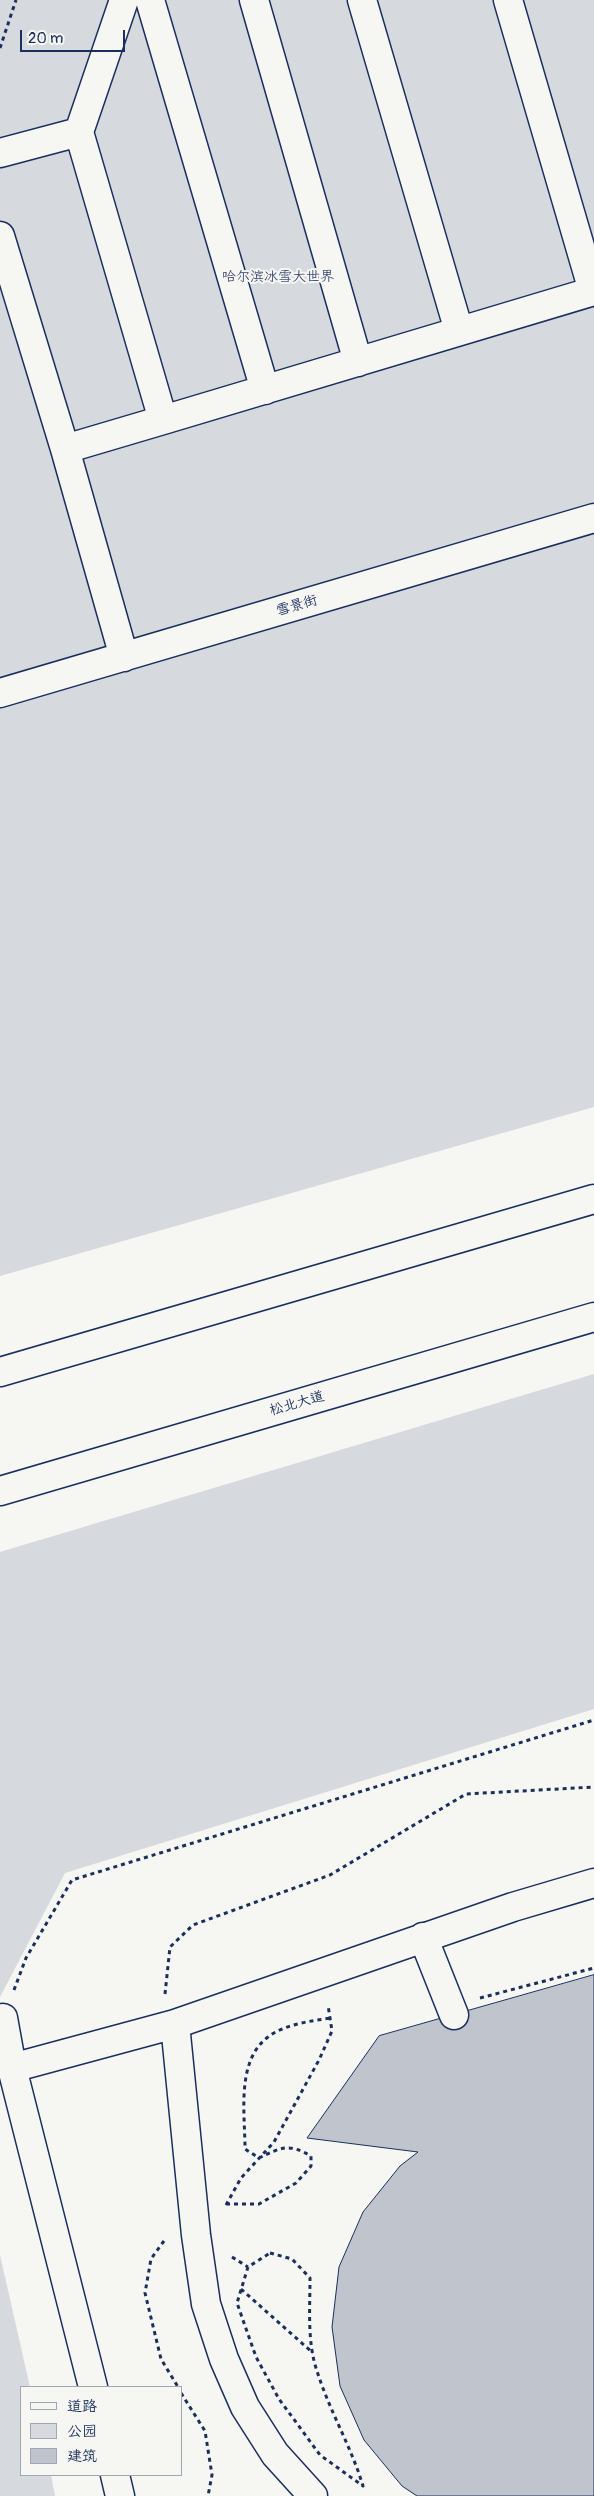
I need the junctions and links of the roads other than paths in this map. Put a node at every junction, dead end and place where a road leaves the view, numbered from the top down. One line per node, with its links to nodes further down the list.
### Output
1 (124, 0): 6 (main road)
2 (150, 0): 12 (main road)
3 (254, 0): 11 (main road)
4 (362, 0): 10 (main road)
5 (508, 0): 9 (main road)
6 (80, 132): 7 (main road); 13 (main road)
7 (0, 153)
8 (0, 236): 14 (main road)
9 (593, 291): 10 (main road)
10 (459, 331): 11 (main road)
11 (358, 362): 12 (main road)
12 (265, 390): 13 (main road)
13 (163, 420): 14 (main road)
14 (65, 449): 16 (main road)
15 (594, 518): 16 (main road, 雪景街)
16 (124, 657): 17 (main road, 雪景街)
17 (0, 693)
18 (594, 1199): 20 (main road)
19 (594, 1317): 21 (main road, 松北大道)
20 (0, 1372)
21 (0, 1491)
22 (594, 1883): 23 (main road)
23 (423, 1937): 24 (main road); 26 (main road)
24 (452, 2010)
25 (3, 2018): 27 (main road)
26 (176, 2024): 27 (main road); 31 (main road)
27 (12, 2068): 28 (main road)
28 (93, 2386)
29 (115, 2476): 30 (main road)
30 (120, 2496)
31 (313, 2496)

